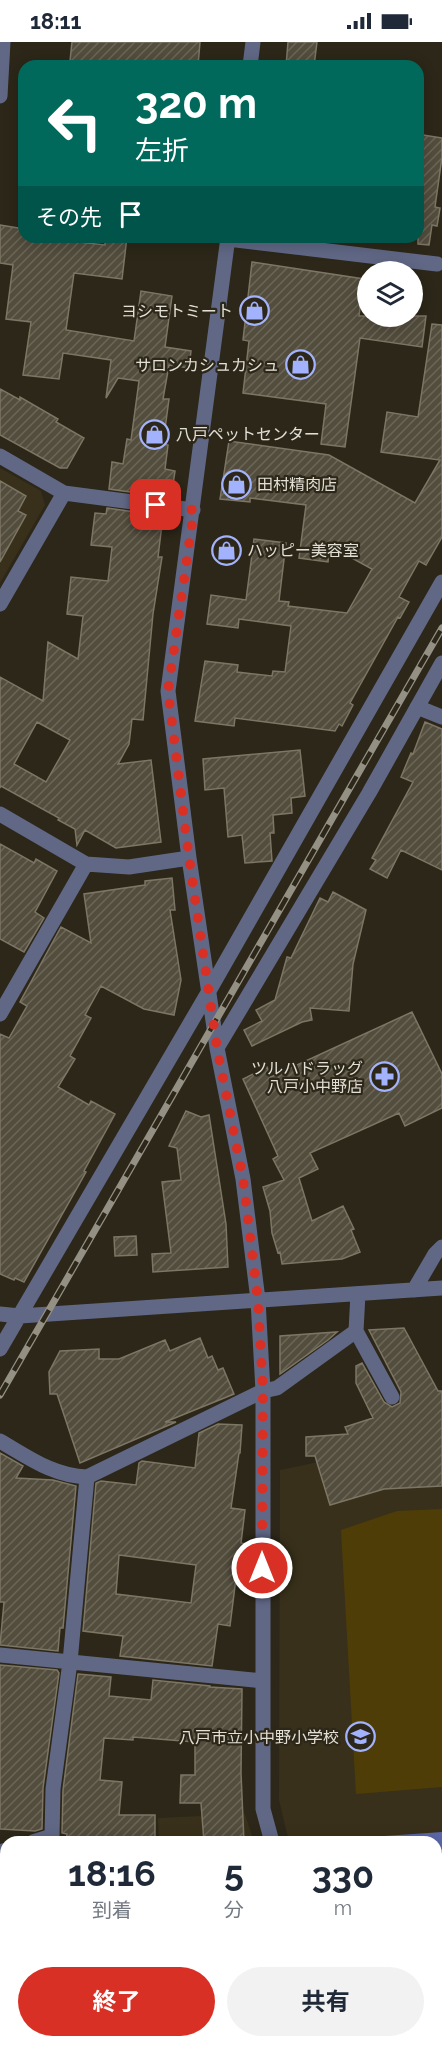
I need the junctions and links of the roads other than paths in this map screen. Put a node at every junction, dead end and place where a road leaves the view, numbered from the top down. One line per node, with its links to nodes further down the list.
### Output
1 (3, 42): 4 (street)
2 (253, 42): 3 (street)
3 (251, 60)
4 (0, 96)
5 (227, 243): 10 (street)
6 (268, 243): 7 (street)
7 (437, 264)
8 (0, 456): 9 (street)
9 (64, 493): 10 (street); 12 (street)
10 (194, 510): 17 (street)
11 (442, 582): 19 (street)
12 (0, 604)
13 (442, 663): 14 (street)
14 (417, 706): 15 (street); 21 (street)
15 (442, 717)
16 (0, 814): 18 (street)
17 (189, 858): 18 (street); 19 (street)
18 (86, 864): 20 (street)
19 (209, 991): 21 (street); 28 (street)
20 (0, 1014)
21 (217, 1048): 26 (street)
22 (442, 1247): 24 (street)
23 (442, 1288): 24 (street)
24 (414, 1290): 25 (street)
25 (358, 1294): 26 (street); 30 (street)
26 (258, 1300): 28 (street); 32 (street)
27 (0, 1314): 28 (street)
28 (20, 1316): 29 (street); 31 (street)
29 (0, 1323)
30 (356, 1331): 32 (street); 33 (street)
31 (0, 1349)
32 (263, 1391): 35 (street); 38 (street)
33 (392, 1396)
34 (0, 1441): 35 (street)
35 (87, 1477): 37 (street)
36 (0, 1655): 37 (street)
37 (70, 1662): 38 (street); 39 (street)
38 (262, 1681): 40 (street)
39 (52, 1836)
40 (271, 1836)

